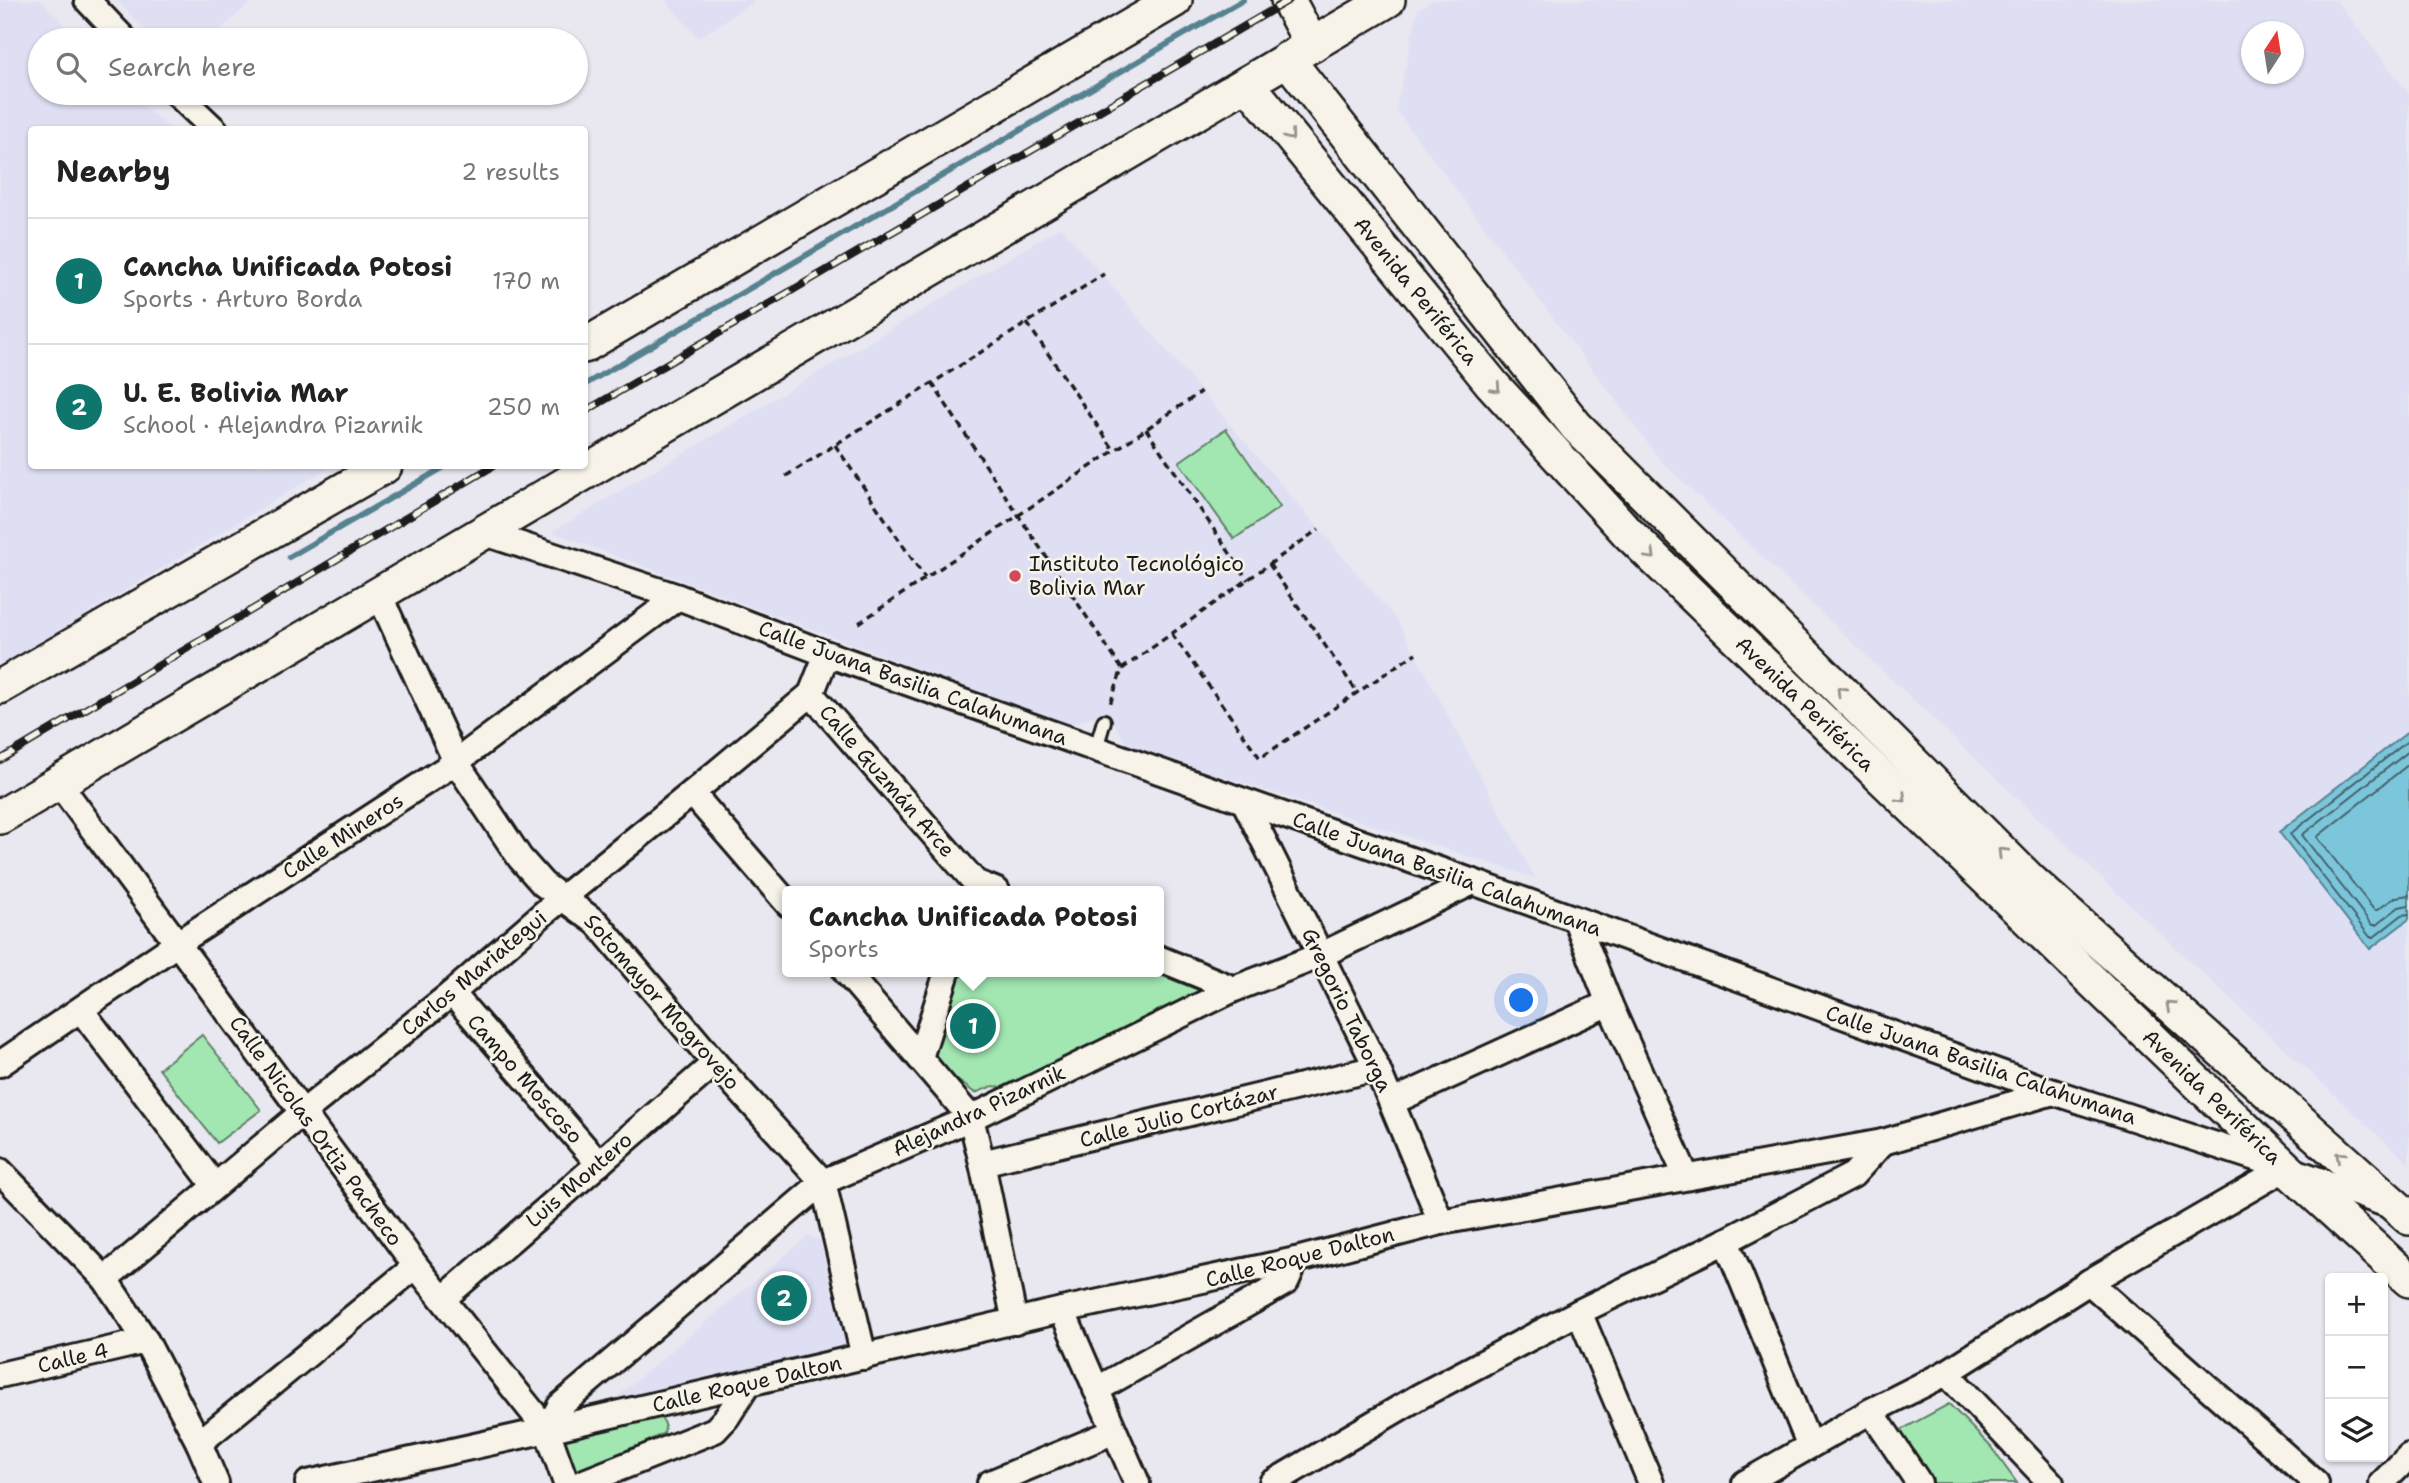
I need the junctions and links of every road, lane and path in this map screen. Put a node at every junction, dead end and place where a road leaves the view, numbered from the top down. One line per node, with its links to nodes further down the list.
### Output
1 (87, 0): 5 (street)
2 (1175, 0): 12 (street)
3 (1289, 0): 6 (street, Avenida Periférica)
4 (1388, 0): 6 (street)
5 (114, 28)
6 (1299, 52): 7 (street); 73 (street, Avenida Periférica, one-way to 6)
7 (1247, 83): 22 (street); 68 (street, Avenida Periférica, one-way to 68)
8 (189, 105): 9 (street)
9 (211, 126)
10 (1104, 274): 11 (path)
11 (1027, 323): 13 (path); 17 (path)
12 (588, 344)
13 (932, 383): 16 (path); 20 (path)
14 (1202, 392): 15 (path)
15 (1146, 429): 17 (path); 25 (path)
16 (835, 444): 19 (path); 24 (path)
17 (1114, 450): 20 (path)
18 (380, 469): 33 (street)
19 (786, 476)
20 (1018, 515): 24 (path); 32 (path)
21 (1319, 529): 23 (path)
22 (485, 533): 26 (street); 27 (street, Calle Juana Basilia Calahumana)
23 (1269, 564): 25 (path); 34 (path)
24 (925, 578): 28 (path)
25 (1248, 580): 29 (path)
26 (378, 593): 38 (street, Sotomayor Mogrovejo); 39 (street)
27 (678, 597): 31 (street, Calle Juana Basilia Calahumana); 38 (street, Calle Mineros)
28 (859, 623)
29 (1172, 634): 32 (path); 34 (path)
30 (1416, 653): 34 (path)
31 (827, 654): 35 (street, Carlos Mariategui); 37 (street, Calle Juana Basilia Calahumana)
32 (1122, 669): 36 (path)
33 (0, 687)
34 (1357, 692)
35 (811, 694): 40 (street, Carlos Mariategui); 44 (street, Calle Guzmán Arce)
36 (1104, 721): 37 (lane)
37 (1096, 748): 41 (street, Calle Juana Basilia Calahumana)
38 (456, 762): 45 (street, Sotomayor Mogrovejo); 48 (street, Calle Mineros)
39 (58, 782): 42 (street); 48 (street, Calle Nicolas Ortiz Pacheco)
40 (692, 793): 45 (street, Carlos Mariategui); 46 (street)
41 (1245, 803): 43 (street, Calle Juana Basilia Calahumana); 49 (street, Gregorio Taborga)
42 (0, 817)
43 (1473, 882): 47 (street, Calle Juana Basilia Calahumana); 49 (street, Alejandra Pizarnik)
44 (979, 886)
45 (564, 897): 54 (street, Carlos Mariategui); 59 (street, Sotomayor Mogrovejo)
46 (782, 897)
47 (1576, 920): 55 (street); 61 (street, Calle Juana Basilia Calahumana)
48 (178, 943): 56 (street, Calle Mineros); 63 (street, Calle Nicolas Ortiz Pacheco)
49 (1321, 955): 53 (street, Alejandra Pizarnik); 60 (street, Gregorio Taborga)
50 (1164, 960): 53 (street)
51 (850, 977): 57 (street)
52 (945, 977): 57 (street)
53 (1234, 989): 64 (street, Alejandra Pizarnik)
54 (452, 993): 63 (street, Carlos Mariategui); 67 (street, Campo Moscoso)
55 (1609, 1003): 62 (street); 70 (street)
56 (80, 1010): 58 (street, Calle Mineros); 72 (street)
57 (920, 1058): 64 (street)
58 (0, 1063)
59 (715, 1063): 67 (street, Luis Montero); 71 (street, Sotomayor Mogrovejo)
60 (1377, 1068): 62 (street, Gregorio Taborga); 66 (street, Calle Julio Cortázar)
61 (2053, 1092): 65 (street, Calle Roque Dalton); 68 (street, Calle Juana Basilia Calahumana)
62 (1392, 1102): 74 (street, Gregorio Taborga)
63 (302, 1113): 72 (street, Carlos Mariategui); 77 (street, Calle Nicolas Ortiz Pacheco)
64 (971, 1118): 66 (street); 71 (street, Alejandra Pizarnik)
65 (1883, 1142): 70 (street, Calle Roque Dalton); 75 (street)
66 (982, 1163): 84 (street)
67 (599, 1164): 81 (street, Luis Montero)
68 (2286, 1168): 73 (street, Calle Juana Basilia Calahumana); 79 (street, Avenida Periférica); 80 (street)
69 (2, 1176): 78 (street)
70 (1686, 1176): 74 (street, Calle Roque Dalton)
71 (823, 1182): 86 (street, Sotomayor Mogrovejo); 92 (street, Alejandra Pizarnik)
72 (215, 1186): 78 (street, Carlos Mariategui)
73 (2406, 1213)
74 (1441, 1222): 76 (street, Calle Roque Dalton)
75 (1726, 1241): 83 (street); 95 (street)
76 (1296, 1260): 82 (street, Calle Roque Dalton); 90 (street)
77 (416, 1266): 81 (street, Calle Nicolas Ortiz Pacheco); 94 (street)
78 (104, 1279): 85 (street)
79 (2409, 1280)
80 (2089, 1282): 87 (street); 108 (street)
81 (444, 1298): 92 (street, Calle Nicolas Ortiz Pacheco)
82 (1062, 1310): 84 (street, Calle Roque Dalton); 90 (street)
83 (1579, 1312): 104 (street); 105 (street)
84 (1015, 1322): 86 (street, Calle Roque Dalton)
85 (146, 1341): 88 (street, Calle 4); 94 (street)
86 (864, 1357): 89 (street, Calle Roque Dalton)
87 (1946, 1373): 91 (street); 107 (street)
88 (0, 1375)
89 (748, 1384): 92 (street, Calle Roque Dalton); 101 (street)
90 (1096, 1390): 93 (street)
91 (1871, 1410): 95 (street); 106 (street)
92 (547, 1430): 99 (street, Calle Roque Dalton); 100 (street, Calle Nicolas Ortiz Pacheco)
93 (1113, 1432): 102 (street); 103 (street)
94 (199, 1443): 98 (street)
95 (1810, 1444): 97 (street)
96 (2409, 1456): 109 (street)
97 (1755, 1480)
98 (216, 1483)
99 (308, 1483)
100 (566, 1483)
101 (582, 1483)
102 (990, 1483)
103 (1137, 1483)
104 (1272, 1483)
105 (1651, 1483)
106 (1919, 1483)
107 (2052, 1483)
108 (2316, 1483)
109 (2382, 1483)

